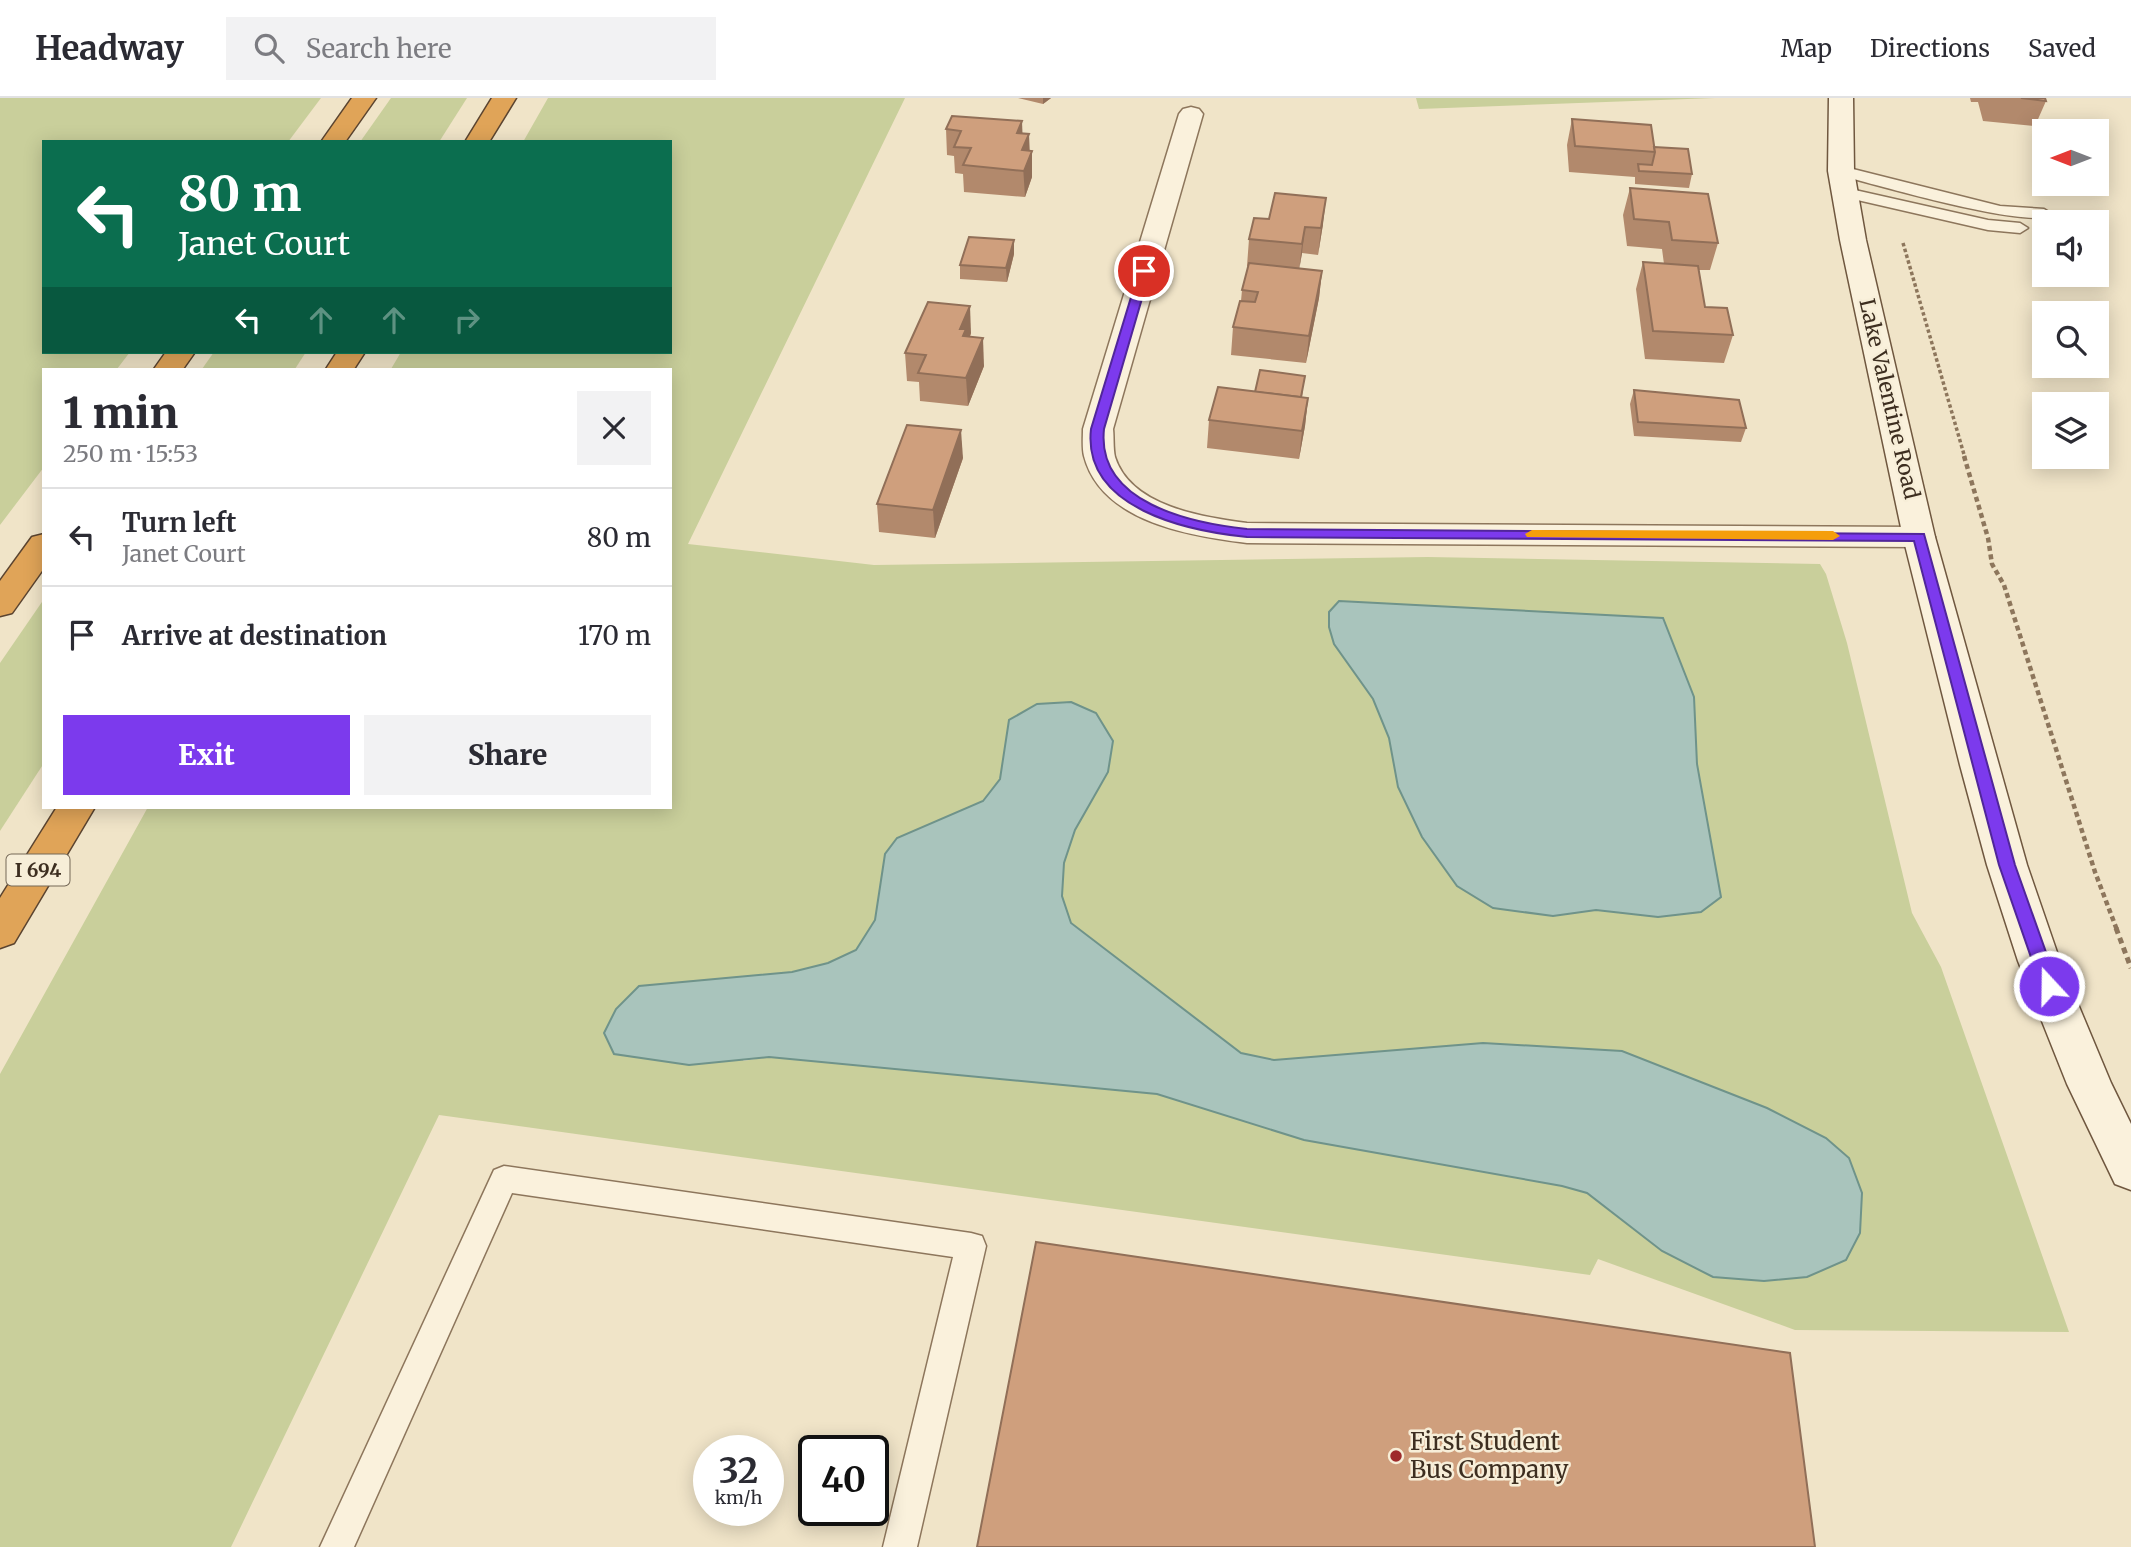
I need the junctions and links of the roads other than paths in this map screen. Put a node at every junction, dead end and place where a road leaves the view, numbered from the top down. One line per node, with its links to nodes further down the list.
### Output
1 (364, 98): 5 (highway)
2 (504, 98): 6 (highway)
3 (1842, 98): 7 (street, Lake Valentine Road)
4 (1191, 114): 12 (street)
5 (334, 140)
6 (478, 140)
7 (1843, 182): 8 (lane); 9 (lane); 12 (street, Lake Valentine Road)
8 (2032, 219)
9 (2032, 223)
10 (179, 354): 11 (highway)
11 (169, 368)
12 (1919, 537): 17 (street, Lake Valentine Road)
13 (42, 547): 14 (highway)
14 (0, 605)
15 (75, 809): 16 (highway, I 694)
16 (0, 932)
17 (2131, 1170)
18 (337, 1547): 19 (lane)
19 (901, 1547)

